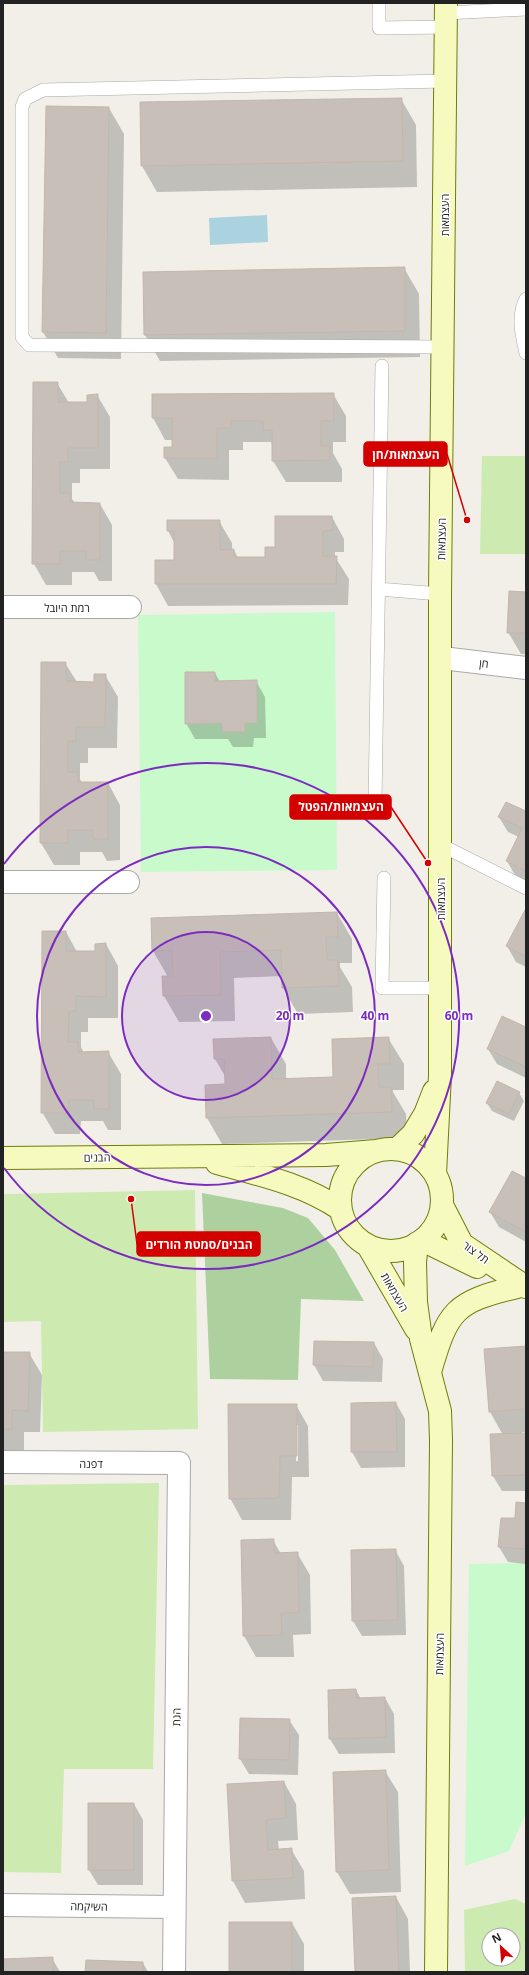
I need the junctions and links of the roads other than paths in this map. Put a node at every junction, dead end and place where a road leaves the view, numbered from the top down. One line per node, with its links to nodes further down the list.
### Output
1 (379, 3): 3 (lane)
2 (526, 9): 3 (lane)
3 (445, 14): 4 (street, העצמאות)
4 (445, 81): 6 (street, העצמאות); 6 (lane)
5 (526, 299): 7 (lane)
6 (443, 346): 10 (street, העצמאות)
7 (526, 353)
8 (382, 366): 9 (lane)
9 (378, 590): 10 (lane); 15 (lane)
10 (440, 594): 13 (street, העצמאות)
11 (3, 607): 12 (street, רמת היובל)
12 (130, 607)
13 (442, 658): 14 (street, חן); 16 (street, העצמאות)
14 (526, 668)
15 (375, 803)
16 (441, 845): 20 (lane); 21 (street, העצמאות)
17 (384, 878): 21 (lane)
18 (3, 882): 19 (street)
19 (128, 882)
20 (526, 888)
21 (440, 988): 22 (street, העצמאות)
22 (440, 1075): 23 (street, העצמאות); 26 (street, העצמאות)
23 (386, 1150): 24 (street, הבנים); 26 (street); 28 (street)
24 (191, 1156): 25 (street, הבנים); 28 (street, הבנים)
25 (3, 1158)
26 (435, 1174): 27 (street)
27 (442, 1204): 29 (street); 31 (street, תל צור)
28 (340, 1209): 30 (street)
29 (420, 1242): 30 (street); 31 (street, תל צור); 32 (street, העצמאות)
30 (368, 1246): 32 (street, העצמאות)
31 (523, 1289): 33 (street)
32 (421, 1339): 33 (street, העצמאות)
33 (430, 1372): 39 (street, העצמאות)
34 (3, 1462): 35 (street, דפנה)
35 (178, 1463): 37 (street, הגת)
36 (3, 1905): 37 (street, השיקמה)
37 (174, 1907): 38 (street, הגת)
38 (174, 1972)
39 (436, 1972)

